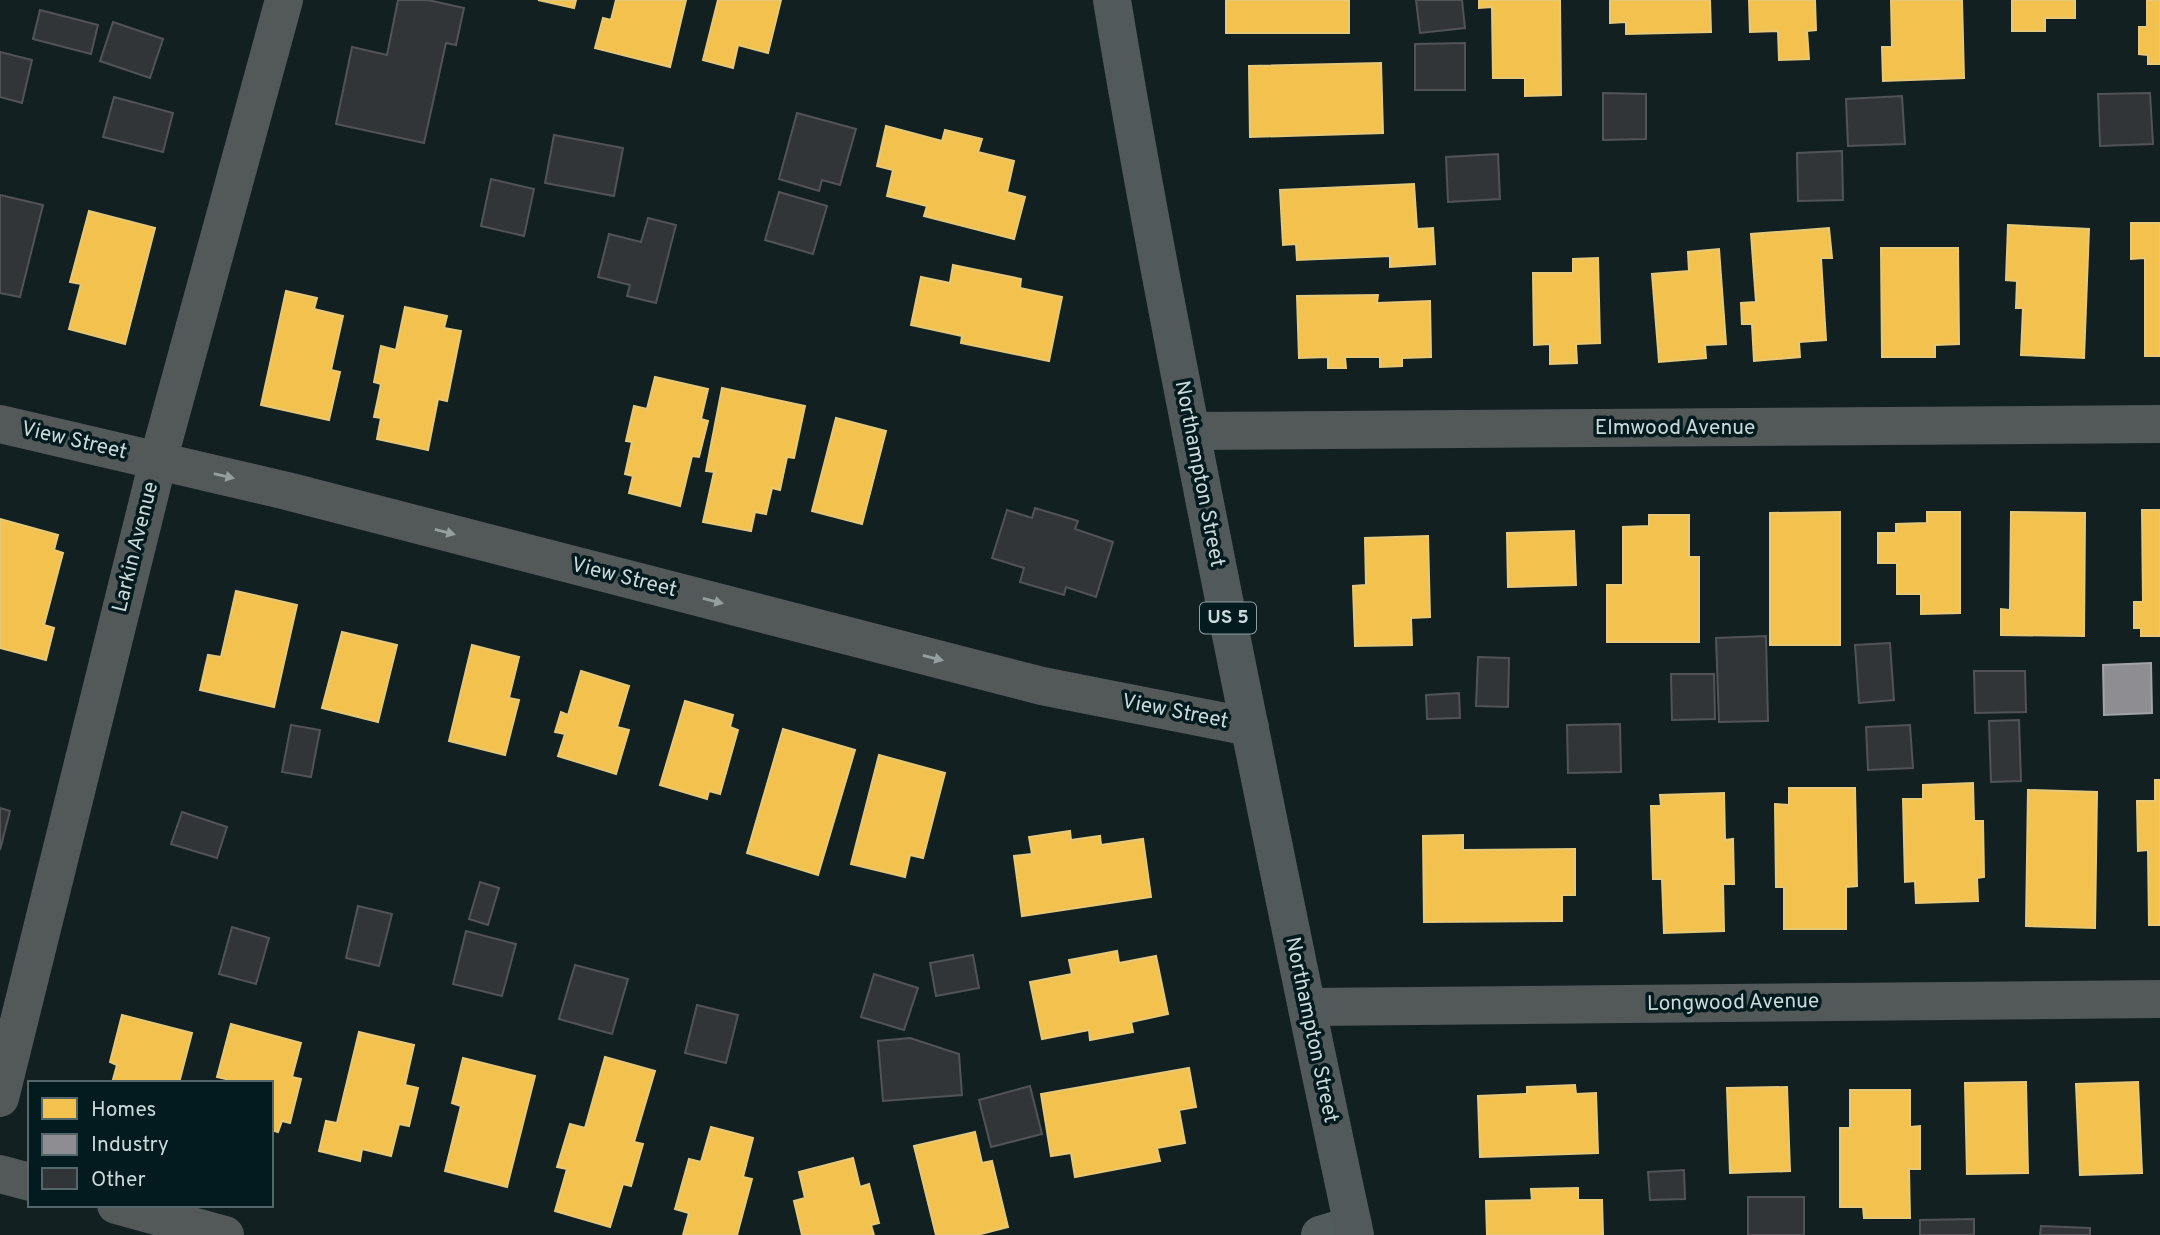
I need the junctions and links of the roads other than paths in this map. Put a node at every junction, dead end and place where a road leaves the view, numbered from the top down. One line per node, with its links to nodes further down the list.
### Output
1 (284, 0): 6 (street, Larkin Avenue)
2 (1112, 0): 5 (main road, Northampton Street / US 5)
3 (0, 424): 6 (street, View Street)
4 (2160, 424): 5 (street, Elmwood Avenue)
5 (1191, 431): 7 (main road, Northampton Street / US 5)
6 (158, 461): 7 (street, View Street, one-way to 7); 10 (street, Larkin Avenue)
7 (1250, 727): 9 (main road, Northampton Street / US 5)
8 (2160, 999): 9 (street, Longwood Avenue)
9 (1307, 1007): 14 (main road, Northampton Street / US 5)
10 (0, 1098)
11 (0, 1174): 12 (street)
12 (28, 1181)
13 (123, 1207): 15 (street)
14 (1342, 1232)
15 (225, 1235)

